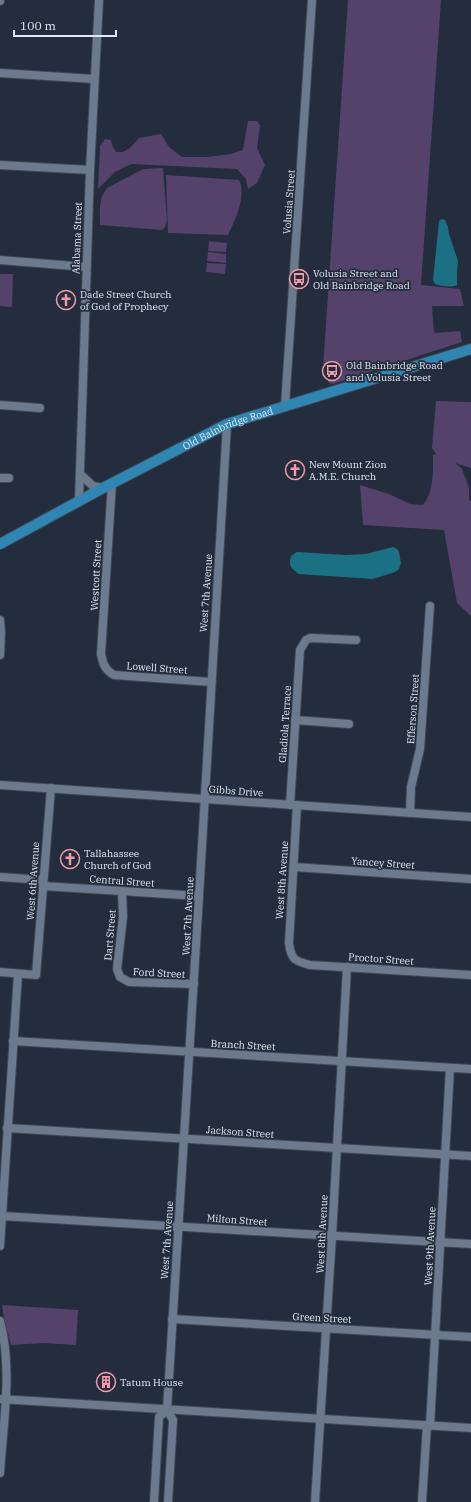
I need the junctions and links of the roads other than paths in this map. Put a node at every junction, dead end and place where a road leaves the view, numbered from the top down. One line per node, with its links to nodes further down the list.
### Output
1 (99, 0): 4 (street, Alabama Street)
2 (312, 0): 11 (street, Volusia Street)
3 (0, 73): 4 (street)
4 (94, 79): 6 (street, Alabama Street)
5 (0, 164): 6 (street)
6 (90, 170): 8 (street, Alabama Street)
7 (0, 260): 8 (street)
8 (86, 266): 14 (street, Alabama Street)
9 (471, 349): 11 (main road, Old Bainbridge Road)
10 (0, 405): 12 (street)
11 (285, 406): 13 (main road, Old Bainbridge Road)
12 (40, 408)
13 (226, 424): 17 (main road, Old Bainbridge Road); 25 (street, West 7th Avenue)
14 (80, 474): 17 (street); 18 (street, Alabama Street)
15 (0, 478): 16 (street)
16 (9, 478)
17 (107, 486): 18 (main road, Old Bainbridge Road); 24 (street, Westcott Street)
18 (79, 501): 19 (main road, Old Bainbridge Road)
19 (0, 544)
20 (430, 606): 32 (street, Efferson Street)
21 (0, 620): 23 (street)
22 (356, 640): 26 (street, Gladiola Terrace)
23 (0, 655)
24 (105, 668): 25 (street, Lowell Street)
25 (211, 682): 30 (street, West 7th Avenue)
26 (295, 720): 27 (street); 31 (street, Gladiola Terrace)
27 (349, 724)
28 (0, 785): 29 (street, Gibbs Drive)
29 (51, 788): 30 (street, Gibbs Drive); 37 (street, West 6th Avenue)
30 (205, 799): 31 (street, Gibbs Drive); 39 (street, West 7th Avenue)
31 (293, 805): 32 (street, Gibbs Drive); 34 (street, West 8th Avenue)
32 (410, 813): 33 (street, Gibbs Drive)
33 (471, 817)
34 (294, 867): 36 (street, Yancey Street); 40 (street, West 8th Avenue)
35 (0, 877): 37 (street, Central Street)
36 (471, 879)
37 (43, 883): 38 (street, Central Street); 43 (street, West 6th Avenue)
38 (122, 891): 39 (street, Central Street); 45 (street, Dart Street)
39 (199, 896): 46 (street, West 7th Avenue)
40 (292, 956): 41 (street, Proctor Street)
41 (347, 967): 44 (street, Proctor Street); 49 (street, West 8th Avenue)
42 (0, 972): 43 (street)
43 (18, 974): 47 (street)
44 (471, 975)
45 (123, 980): 46 (street, Ford Street)
46 (194, 984): 48 (street, West 7th Avenue)
47 (13, 1041): 48 (street, Branch Street); 52 (street)
48 (190, 1052): 49 (street, Branch Street); 53 (street, West 7th Avenue)
49 (342, 1061): 50 (street, Branch Street); 54 (street, West 8th Avenue)
50 (450, 1068): 51 (street, Branch Street); 55 (street, West 9th Avenue)
51 (471, 1069)
52 (7, 1128): 53 (street, Jackson Street); 57 (street)
53 (184, 1139): 54 (street, Jackson Street); 59 (street, West 7th Avenue)
54 (337, 1148): 55 (street, Jackson Street); 60 (street, West 8th Avenue)
55 (446, 1155): 56 (street, Jackson Street); 61 (street, West 9th Avenue)
56 (471, 1156)
57 (2, 1176): 58 (street)
58 (2, 1216): 59 (street, Milton Street); 63 (street)
59 (178, 1227): 60 (street, Milton Street); 64 (street, West 7th Avenue)
60 (332, 1236): 61 (street, Milton Street); 66 (street, West 8th Avenue)
61 (440, 1243): 62 (street, Milton Street); 67 (street, West 9th Avenue)
62 (471, 1244)
63 (0, 1246)
64 (172, 1319): 66 (street, Green Street); 70 (street, West 7th Avenue)
65 (0, 1321): 69 (street)
66 (326, 1328): 67 (street, Green Street); 71 (street, West 8th Avenue)
67 (435, 1335): 68 (street, Green Street); 72 (street, West 9th Avenue)
68 (471, 1337)
69 (3, 1399): 70 (street); 74 (street)
70 (167, 1410): 71 (street); 75 (street, West 7th Avenue); 76 (street, West 7th Avenue)
71 (320, 1419): 72 (street); 77 (street, West 8th Avenue)
72 (428, 1426): 73 (street); 78 (street, West 9th Avenue)
73 (471, 1428)
74 (0, 1474)
75 (154, 1502)
76 (168, 1502)
77 (315, 1502)
78 (422, 1502)

